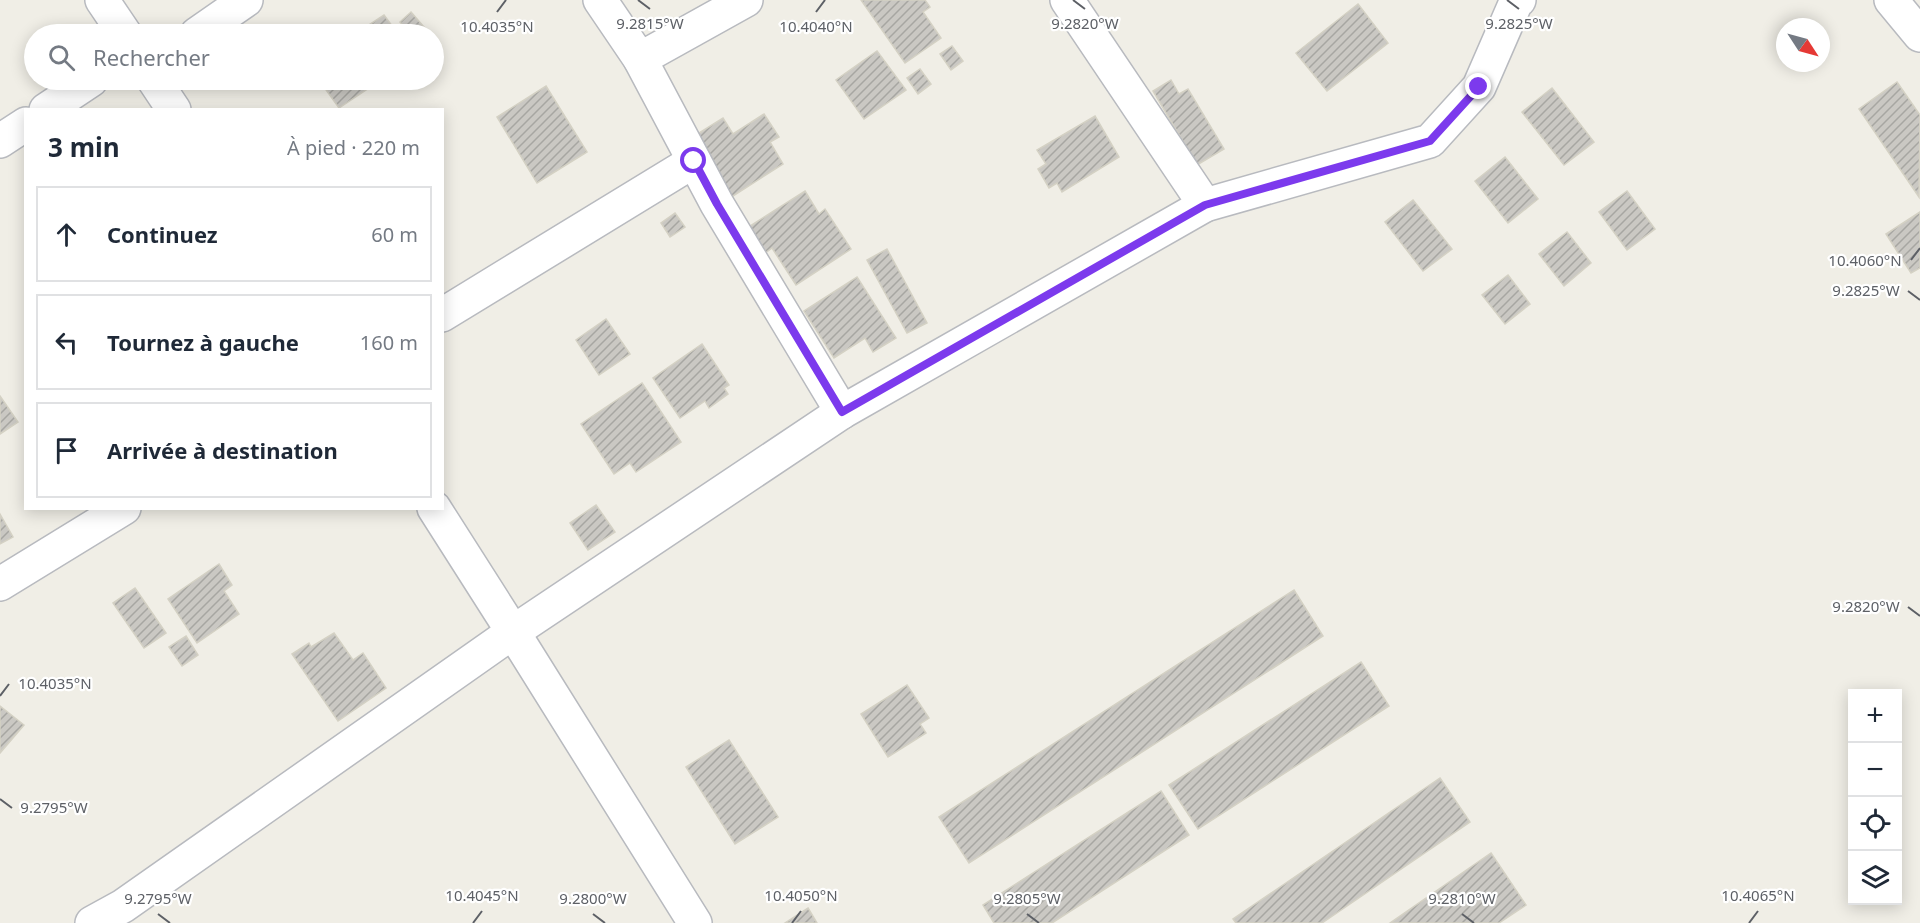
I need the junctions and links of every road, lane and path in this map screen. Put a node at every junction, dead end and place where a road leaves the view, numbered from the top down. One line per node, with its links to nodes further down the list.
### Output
1 (102, 0): 8 (street)
2 (246, 0): 9 (street)
3 (600, 0): 11 (street)
4 (746, 0): 11 (street)
5 (1067, 0): 19 (street)
6 (1891, 0): 10 (street)
7 (1516, 1): 19 (street)
8 (118, 24)
9 (211, 24)
10 (1920, 35)
11 (640, 59): 18 (street)
12 (76, 90): 14 (street)
13 (161, 90): 15 (street)
14 (49, 108)
15 (173, 108)
16 (24, 125): 17 (street)
17 (0, 141)
18 (694, 161): 20 (street); 21 (street)
19 (1205, 205): 21 (street)
20 (444, 314)
21 (842, 412): 25 (street)
22 (121, 510): 24 (street)
23 (435, 510): 25 (street)
24 (0, 584)
25 (513, 632): 26 (street); 27 (street)
26 (92, 923)
27 (696, 923)

